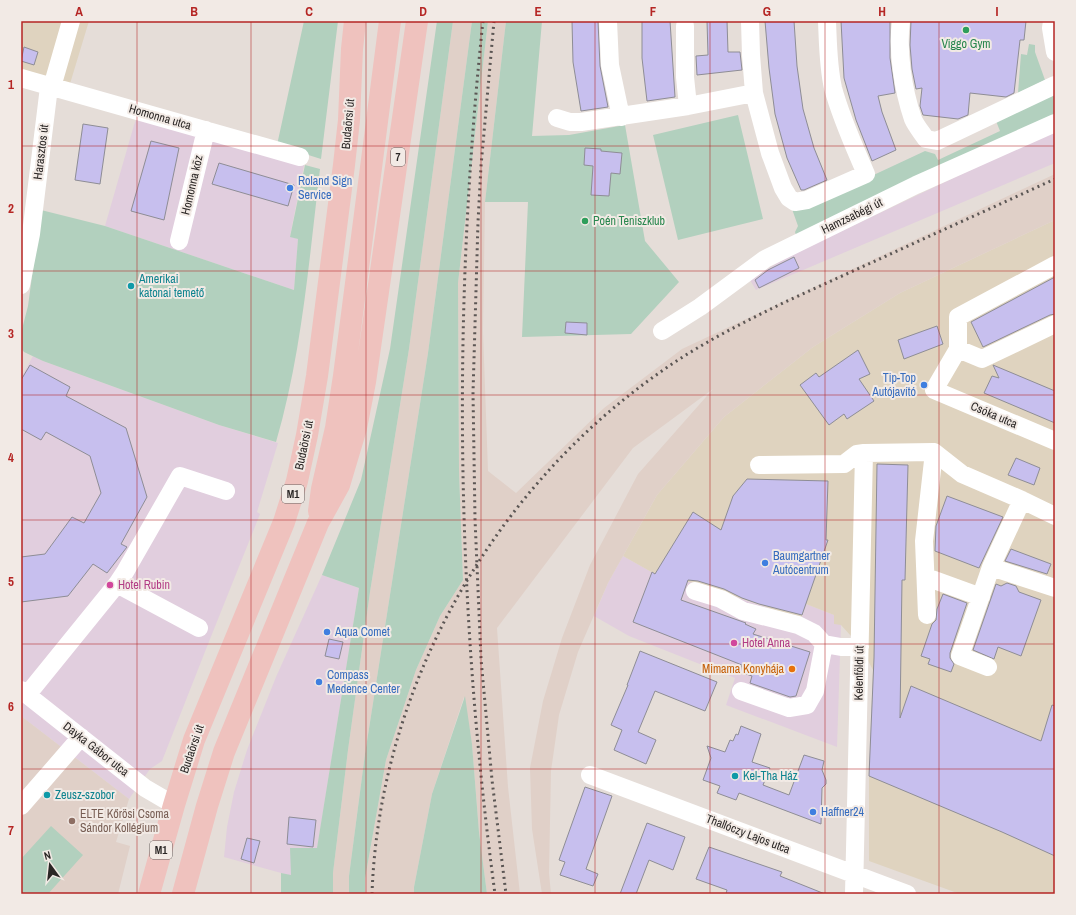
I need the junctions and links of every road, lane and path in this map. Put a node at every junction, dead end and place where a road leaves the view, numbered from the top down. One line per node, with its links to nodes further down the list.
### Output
1 (71, 21): 15 (street, Harasztos út)
2 (355, 21): 20 (main road, Budaörsi út)
3 (367, 21): 20 (main road)
4 (390, 21): 37 (main road)
5 (417, 21): 37 (main road, 7)
6 (608, 21): 18 (street)
7 (750, 21): 16 (street)
8 (828, 21): 16 (street)
9 (901, 21): 14 (street)
10 (1052, 21): 12 (street)
11 (685, 26): 17 (street)
12 (1055, 52)
13 (21, 78): 15 (street, Homonna utca)
14 (1055, 85)
15 (52, 87): 22 (street, Homonna utca); 26 (street, Harasztos út)
16 (754, 92): 17 (street)
17 (688, 106): 18 (street)
18 (622, 117): 19 (street)
19 (556, 118)
20 (349, 120): 53 (main road, Budaörsi út / M1)
21 (1055, 123): 28 (street, Hamzsabégi út)
22 (206, 130): 23 (street, Homonna utca); 24 (street, Homonna köz)
23 (300, 157)
24 (179, 241)
25 (1055, 265): 29 (street)
26 (21, 285)
27 (1055, 324): 29 (street)
28 (662, 332)
29 (958, 350): 30 (street, Csóka utca)
30 (1055, 441)
31 (934, 452): 32 (street); 35 (street); 39 (street)
32 (864, 453): 33 (street); 47 (street, Kelenföldi út)
33 (760, 465)
34 (226, 491): 40 (street)
35 (1022, 500): 36 (street); 38 (street)
36 (1055, 516)
37 (318, 523): 57 (main road)
38 (991, 567): 41 (street); 43 (street)
39 (926, 577): 43 (street); 44 (street)
40 (117, 584): 45 (street); 50 (street)
41 (1055, 588)
42 (695, 591): 46 (street)
43 (981, 597): 48 (street)
44 (927, 615)
45 (199, 628)
46 (824, 644): 47 (street); 49 (street)
47 (860, 646): 55 (street, Kelenföldi út)
48 (988, 667)
49 (742, 691)
50 (24, 693): 51 (street, Dayka Gábor utca)
51 (81, 737): 53 (street, Dayka Gábor utca); 54 (street)
52 (590, 775): 55 (street, Thallóczy Lajos utca)
53 (174, 805): 56 (main road, Budaörsi út / M1)
54 (21, 806)
55 (855, 874): 58 (street, Kelenföldi út); 59 (street, Thallóczy Lajos utca)
56 (149, 894)
57 (183, 894)
58 (854, 894)
59 (907, 894)

